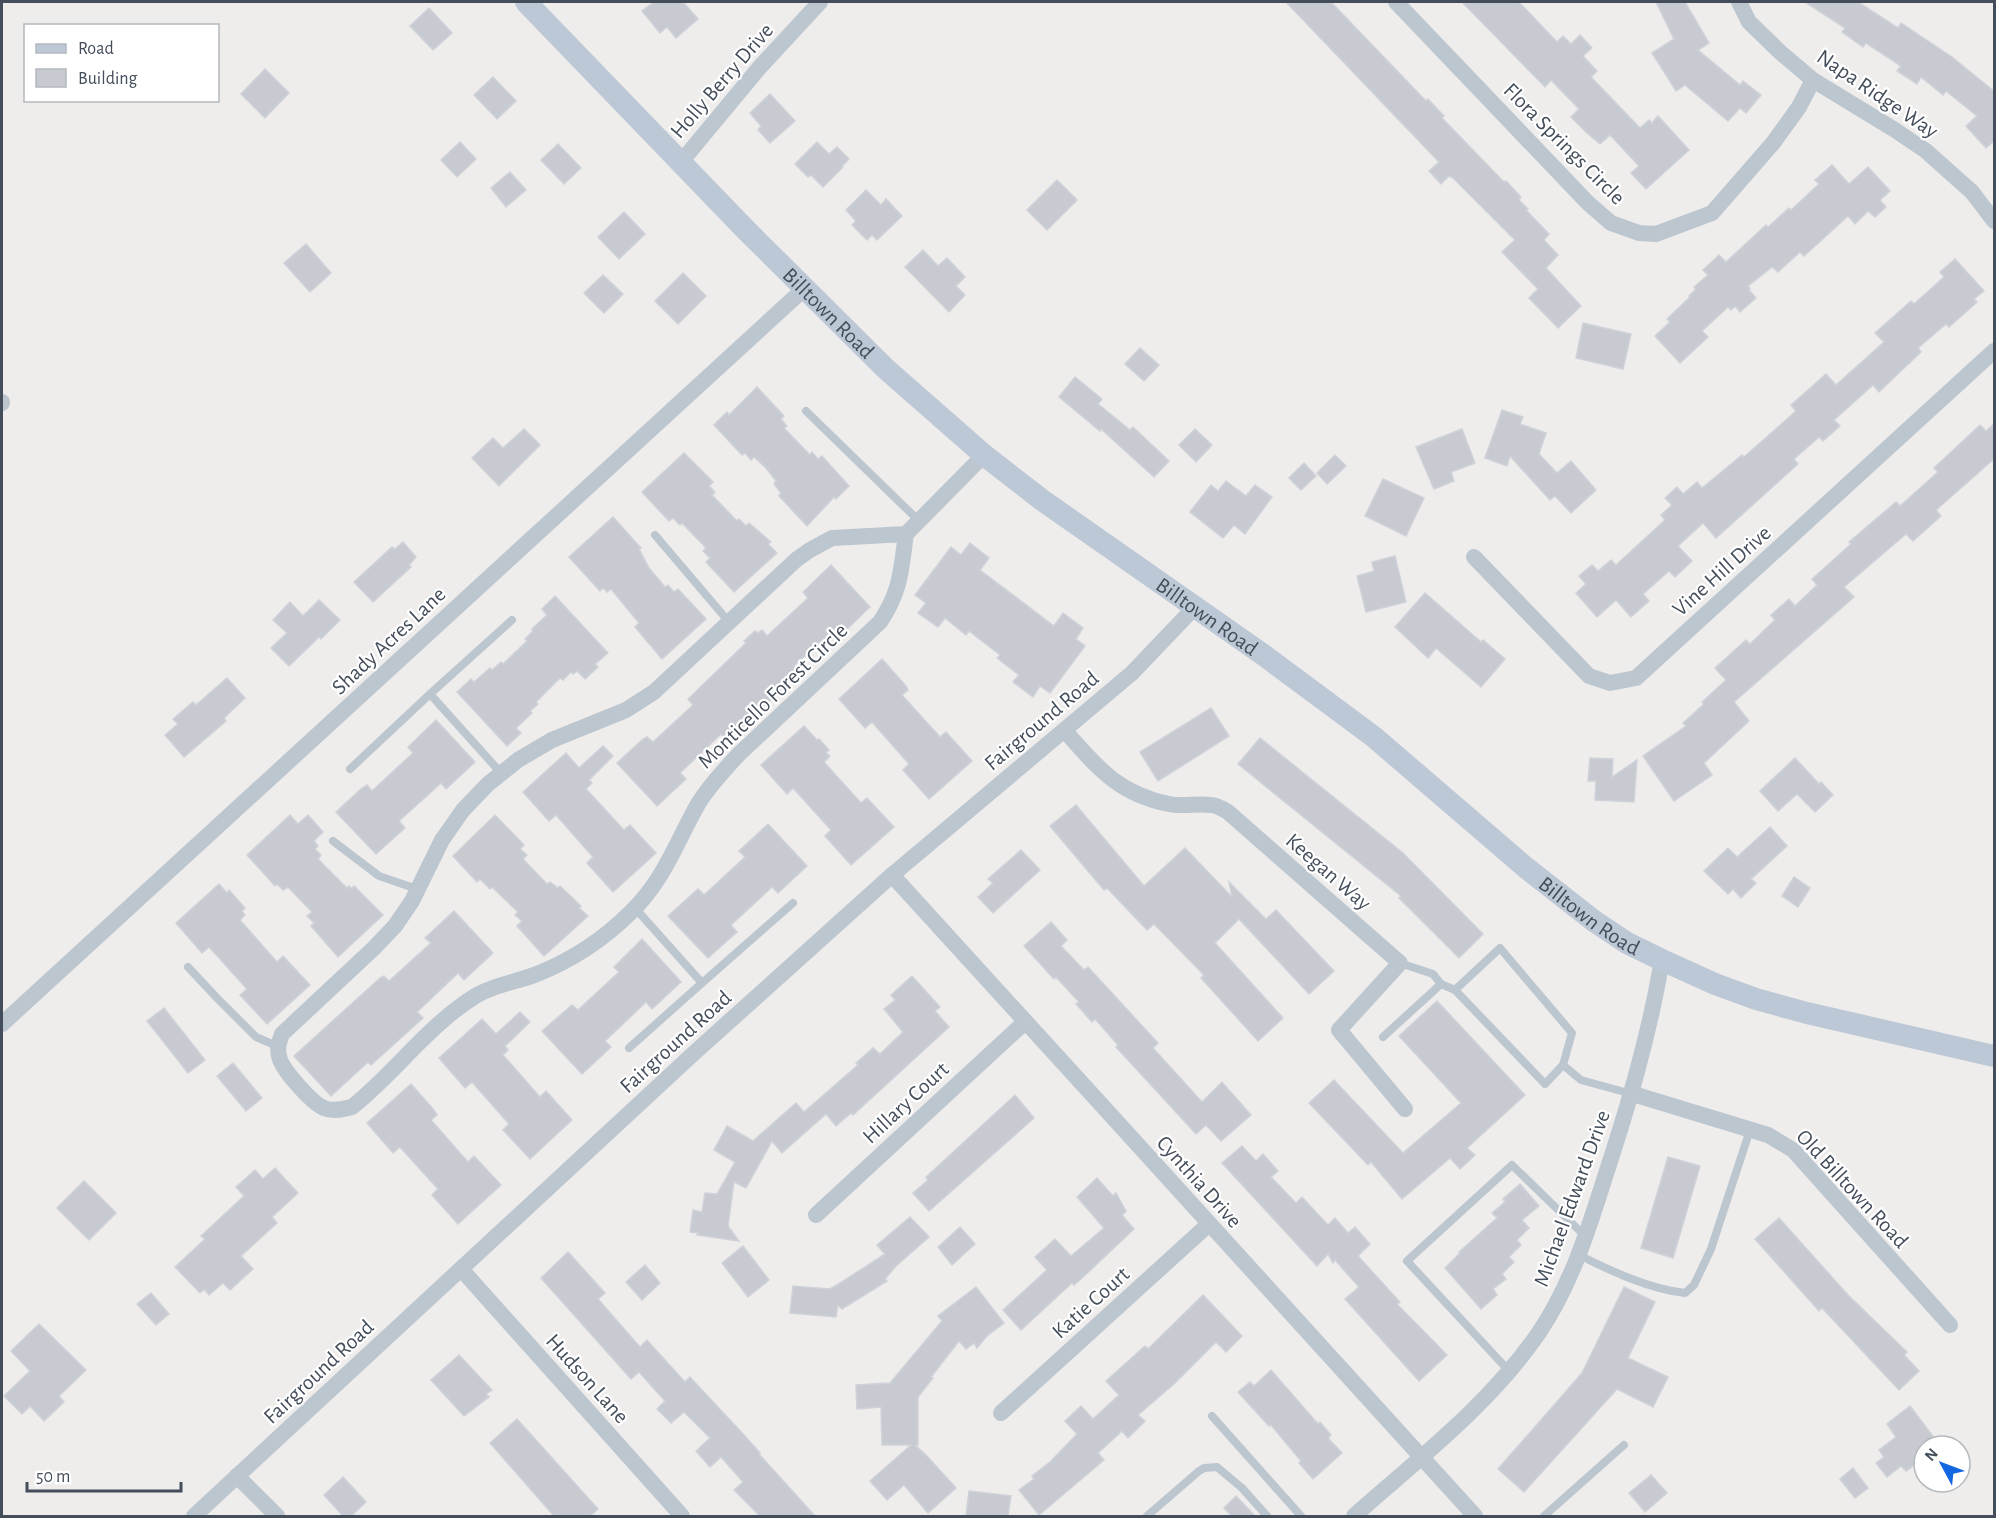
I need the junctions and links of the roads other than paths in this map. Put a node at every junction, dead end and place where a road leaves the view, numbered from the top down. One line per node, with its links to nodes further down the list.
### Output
1 (526, 2): 6 (main road, Billtown Road)
2 (820, 2): 6 (street, Holly Berry Drive)
3 (1396, 2): 5 (street, Flora Springs Circle)
4 (1738, 2): 5 (street, Napa Ridge Way)
5 (1813, 80): 7 (street, Napa Ridge Way)
6 (681, 162): 8 (main road, Billtown Road)
7 (1995, 221)
8 (805, 288): 11 (main road, Billtown Road); 35 (street, Shady Acres Lane)
9 (1995, 351): 15 (street, Vine Hill Drive)
10 (806, 411): 12 (lane)
11 (984, 455): 12 (street); 16 (main road, Billtown Road)
12 (919, 521): 13 (street)
13 (906, 534): 18 (street); 27 (street, Monticello Forest Circle)
14 (655, 535): 18 (lane)
15 (1473, 557)
16 (1194, 608): 20 (street, Fairground Road); 28 (main road, Billtown Road)
17 (512, 620): 19 (lane)
18 (729, 622): 22 (street)
19 (430, 693): 21 (lane); 22 (lane)
20 (1065, 731): 24 (street, Fairground Road); 29 (street, Keegan Way)
21 (350, 769)
22 (501, 773): 25 (street)
23 (333, 841): 25 (lane)
24 (892, 875): 34 (street, Cynthia Drive); 48 (street, Fairground Road)
25 (417, 889): 37 (street)
26 (793, 903): 31 (lane)
27 (635, 908): 31 (lane); 37 (street, Monticello Forest Circle)
28 (1662, 960): 39 (main road, Billtown Road); 41 (street, Michael Edward Drive)
29 (1400, 963): 32 (lane); 42 (street)
30 (188, 967): 37 (lane)
31 (702, 983): 38 (lane)
32 (1441, 984): 33 (lane); 36 (lane)
33 (1455, 990): 40 (lane); 40 (lane)
34 (1025, 1022): 44 (street, Hillary Court); 45 (street, Cynthia Drive)
35 (2, 1024)
36 (1383, 1037)
37 (278, 1046)
38 (628, 1048)
39 (1995, 1056)
40 (1563, 1065): 41 (lane)
41 (1633, 1094): 43 (street, Old Billtown Road); 46 (street, Michael Edward Drive)
42 (1405, 1109)
43 (1750, 1130): 47 (lane); 49 (street, Old Billtown Road)
44 (816, 1215)
45 (1209, 1224): 51 (street, Katie Court); 54 (street, Cynthia Drive)
46 (1586, 1237): 47 (street, Michael Edward Drive); 50 (lane)
47 (1579, 1255): 50 (street, Michael Edward Drive)
48 (461, 1269): 55 (street, Fairground Road); 58 (street, Hudson Lane)
49 (1950, 1325)
50 (1509, 1371): 54 (street, Michael Edward Drive)
51 (1001, 1413)
52 (1212, 1416): 61 (lane)
53 (1624, 1445): 64 (lane)
54 (1421, 1456): 62 (street, Michael Edward Drive); 63 (street, Cynthia Drive)
55 (237, 1476): 56 (street, Fairground Road); 57 (street)
56 (194, 1516)
57 (277, 1516)
58 (682, 1516)
59 (1147, 1516): 60 (lane)
60 (1267, 1516)
61 (1301, 1516)
62 (1354, 1516)
63 (1475, 1516)
64 (1544, 1516)

